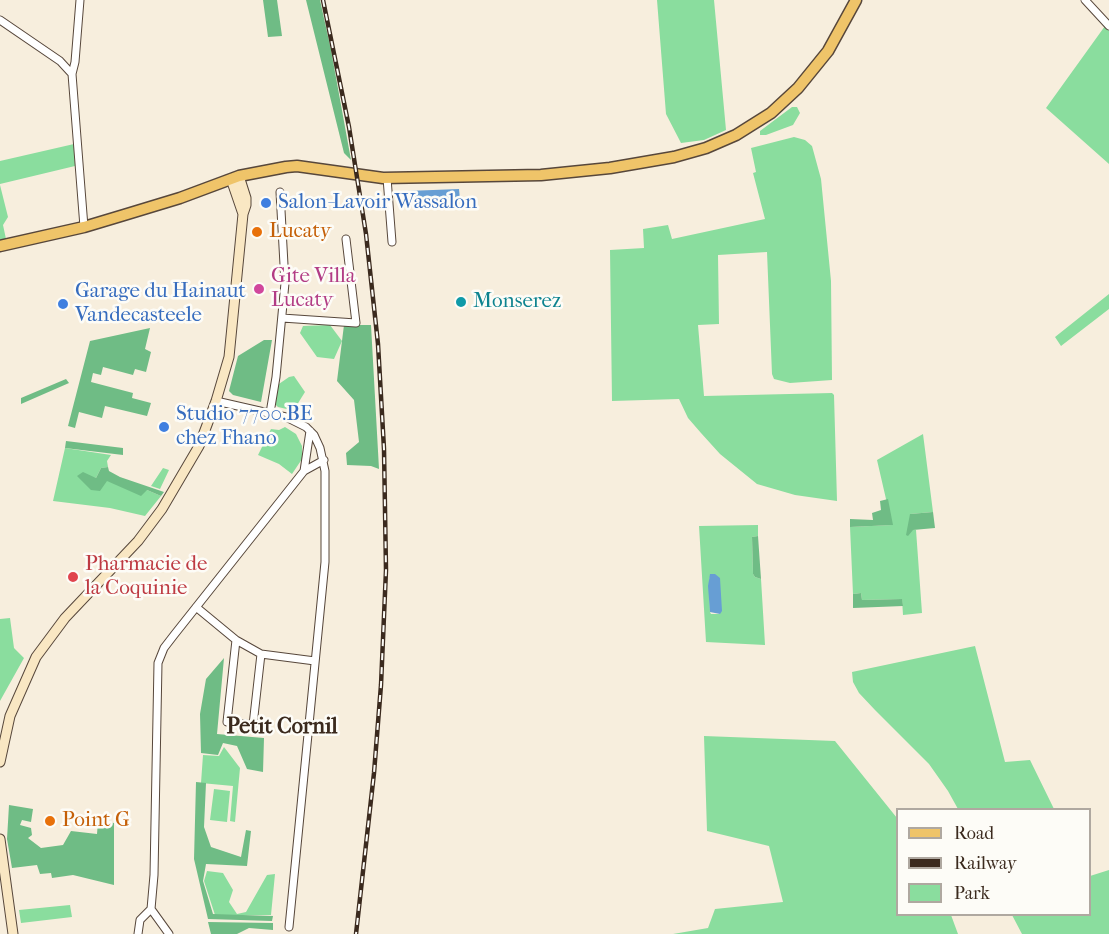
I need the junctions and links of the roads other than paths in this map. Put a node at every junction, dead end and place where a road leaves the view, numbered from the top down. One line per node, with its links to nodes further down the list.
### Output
1 (80, 0): 6 (street)
2 (856, 0): 8 (main road)
3 (1085, 0): 5 (street)
4 (0, 20): 6 (street)
5 (1109, 27)
6 (72, 74): 10 (street)
7 (235, 177): 8 (main road); 10 (main road); 15 (main road)
8 (387, 178): 12 (street)
9 (280, 192): 14 (street)
10 (84, 227): 13 (main road)
11 (346, 238): 14 (street)
12 (392, 242)
13 (0, 246)
14 (282, 318): 16 (street)
15 (216, 401): 16 (street); 24 (main road)
16 (270, 413): 17 (street)
17 (310, 431): 18 (street); 19 (street)
18 (324, 460): 19 (street); 23 (street)
19 (304, 471): 20 (street)
20 (196, 607): 21 (street); 28 (street)
21 (236, 640): 22 (street); 22 (street)
22 (261, 654): 23 (street)
23 (315, 661): 29 (street)
24 (2, 746): 25 (main road)
25 (0, 762)
26 (0, 839): 27 (main road)
27 (4, 906): 30 (main road)
28 (151, 909): 31 (street); 32 (street)
29 (289, 927)
30 (13, 934)
31 (138, 934)
32 (169, 934)

